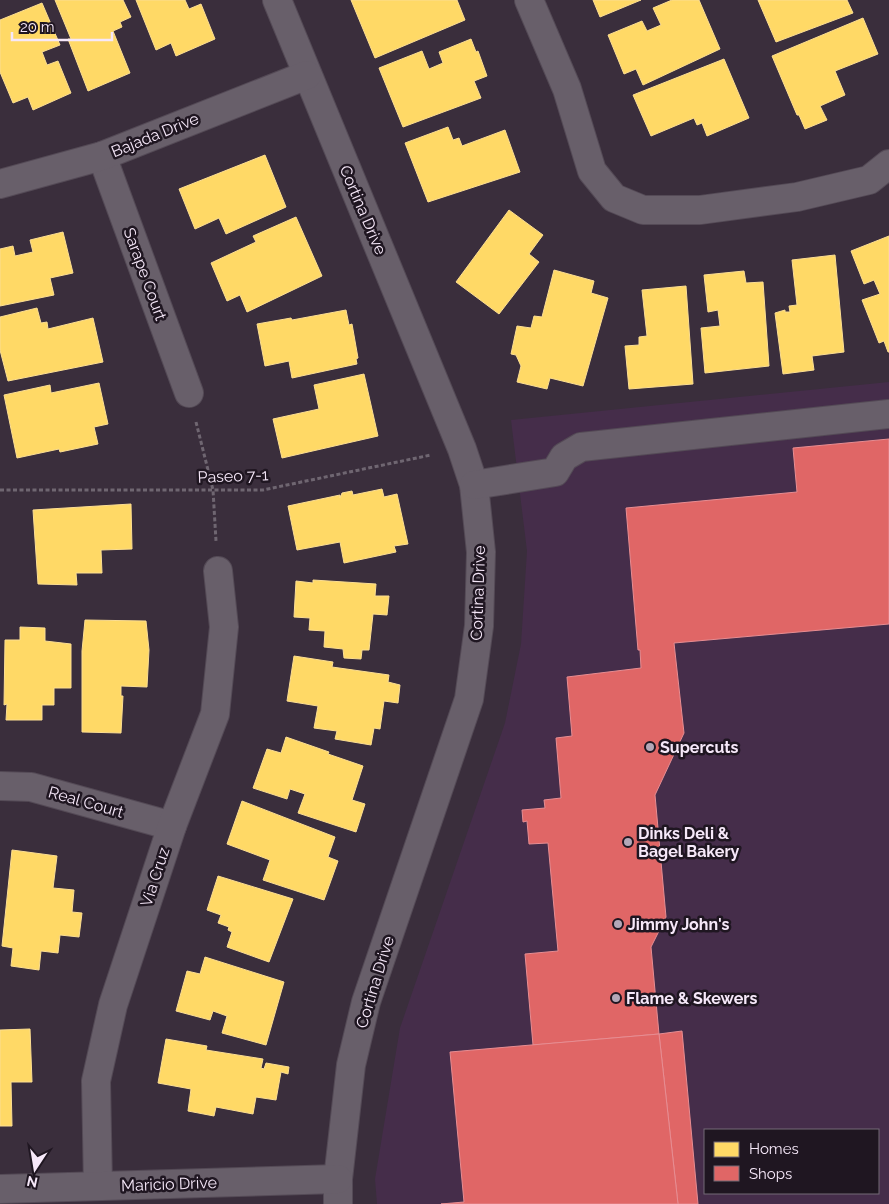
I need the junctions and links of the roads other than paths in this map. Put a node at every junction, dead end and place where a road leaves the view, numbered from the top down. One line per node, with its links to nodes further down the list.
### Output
1 (277, 0): 3 (street, Cortina Drive)
2 (529, 0): 5 (street)
3 (307, 75): 4 (street, Bajada Drive); 9 (street, Cortina Drive)
4 (102, 156): 6 (street, Bajada Drive); 7 (street, Sarape Court)
5 (889, 164)
6 (0, 184)
7 (188, 393)
8 (889, 414): 9 (street)
9 (474, 486): 15 (street, Cortina Drive)
10 (218, 571): 12 (street, Via Cruz)
11 (0, 786): 12 (street, Real Court)
12 (172, 826): 13 (street, Via Cruz)
13 (98, 1186): 14 (street, Maricio Drive); 15 (street, Maricio Drive)
14 (0, 1189)
15 (338, 1191)

